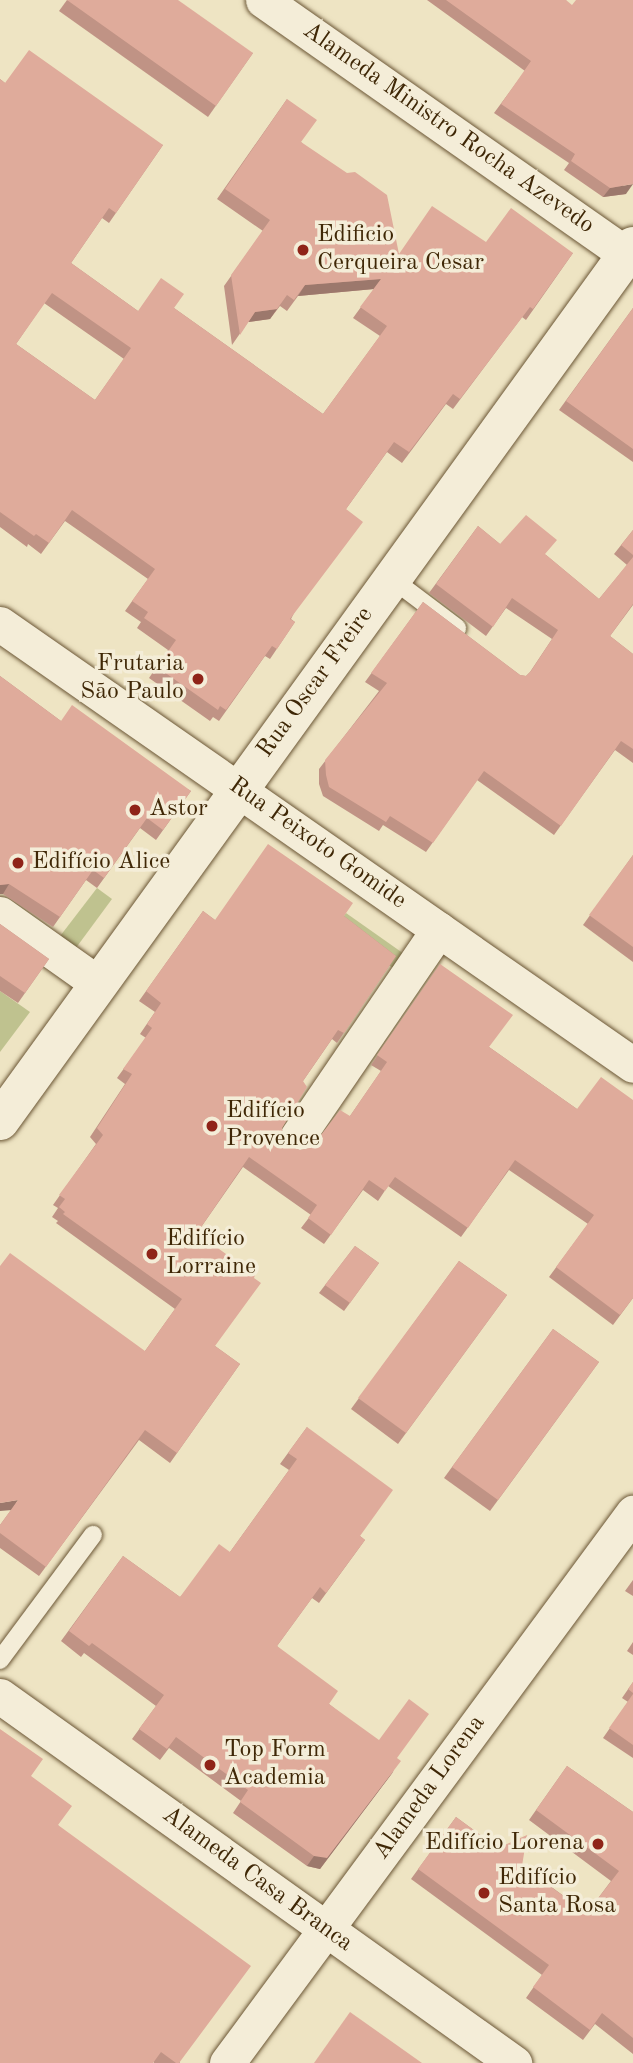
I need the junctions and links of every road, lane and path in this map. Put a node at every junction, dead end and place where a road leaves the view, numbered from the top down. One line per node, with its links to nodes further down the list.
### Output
1 (263, 0): 2 (street, Alameda Ministro Rocha Azevedo)
2 (631, 253): 3 (street, Rua Oscar Freire)
3 (391, 578): 5 (lane); 6 (street, Rua Oscar Freire)
4 (0, 624): 6 (street, Rua Peixoto Gomide)
5 (473, 640)
6 (239, 789): 8 (street, Rua Peixoto Gomide); 9 (street, Rua Oscar Freire)
7 (0, 914): 9 (street)
8 (439, 929): 10 (street, Rua Peixoto Gomide); 12 (street)
9 (99, 984): 11 (street, Rua Oscar Freire)
10 (633, 1065)
11 (0, 1121)
12 (295, 1139)
13 (633, 1513): 17 (street, Alameda Lorena)
14 (93, 1535): 15 (lane)
15 (0, 1660)
16 (0, 1696): 17 (street, Alameda Casa Branca)
17 (327, 1930): 18 (street, Alameda Lorena); 19 (street, Alameda Casa Branca)
18 (227, 2063)
19 (514, 2063)

